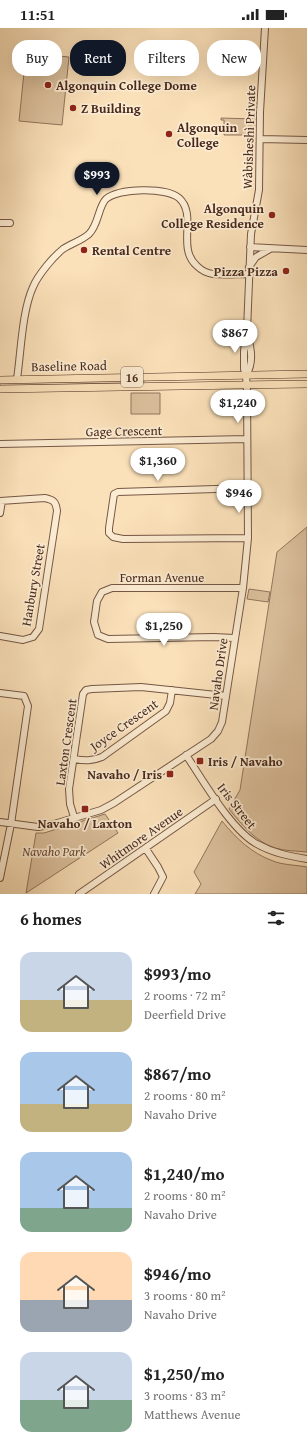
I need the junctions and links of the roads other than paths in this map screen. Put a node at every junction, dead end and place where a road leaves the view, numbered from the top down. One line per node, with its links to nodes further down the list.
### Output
1 (264, 28): 2 (street, Wàbisheshì Private)
2 (261, 139): 3 (street); 6 (street, Wàbisheshì Private)
3 (307, 140)
4 (0, 223): 5 (street)
5 (10, 223)
6 (250, 247): 7 (street); 9 (street, Navaho Drive)
7 (271, 248): 8 (street); 9 (street)
8 (307, 250)
9 (249, 271): 11 (street, Navaho Drive); 12 (street)
10 (307, 374): 11 (main road, Baseline Road / 16)
11 (246, 375): 12 (main road, Baseline Road / 16); 15 (street, Navaho Drive)
12 (18, 379): 13 (main road, Baseline Road / 16)
13 (0, 380)
14 (307, 384): 15 (main road, Baseline Road / 16)
15 (246, 385): 16 (main road, Baseline Road / 16); 17 (street, Navaho Drive)
16 (0, 390)
17 (247, 439): 18 (street, Gage Crescent); 19 (street, Navaho Drive)
18 (0, 444)
19 (248, 488): 22 (street, Navaho Drive); 22 (street)
20 (1, 501): 21 (street); 24 (street, Hanbury Street)
21 (0, 513)
22 (248, 538): 23 (street, Navaho Drive)
23 (243, 588): 25 (street, Navaho Drive); 25 (street, Forman Avenue)
24 (0, 636)
25 (234, 638): 28 (street, Navaho Drive)
26 (172, 690): 28 (street, Laxton Crescent); 30 (street, Joyce Crescent); 30 (street, Laxton Crescent)
27 (0, 692): 34 (street)
28 (226, 696): 29 (street, Navaho Drive)
29 (186, 755): 31 (street, Iris Street); 32 (street, Navaho Drive)
30 (74, 759): 32 (street, Laxton Crescent)
31 (216, 799): 35 (street, Whitmore Avenue); 36 (street, Iris Street)
32 (74, 817): 34 (street, Navaho Drive)
33 (0, 822): 34 (street, Navaho Drive)
34 (11, 824): 37 (street)
35 (146, 849): 38 (street, Whitmore Avenue); 39 (street)
36 (307, 859)
37 (0, 878)
38 (79, 894)
39 (154, 894)

